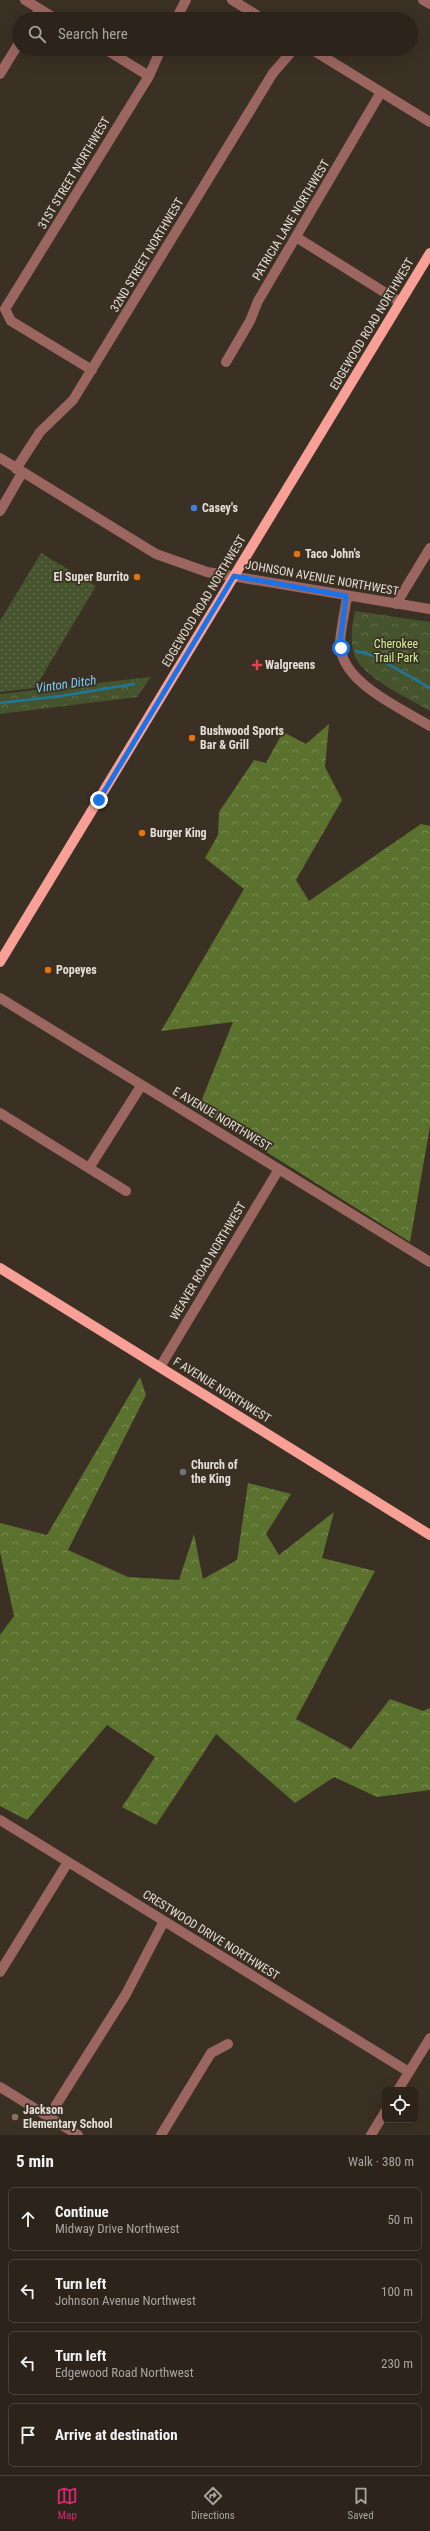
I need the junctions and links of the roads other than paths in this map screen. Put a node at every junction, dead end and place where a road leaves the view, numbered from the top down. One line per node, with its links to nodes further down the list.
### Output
1 (25, 0): 6 (street)
2 (186, 0): 9 (street)
3 (232, 0): 10 (street)
4 (423, 0): 5 (street)
5 (430, 4)
6 (40, 9): 7 (street); 8 (street)
7 (38, 12)
8 (45, 12)
9 (180, 12)
10 (252, 12)
11 (12, 54): 16 (street)
12 (116, 56): 17 (street)
13 (158, 56): 17 (street, 31ST STREET NORTHWEST)
14 (288, 56): 24 (street, 32ND STREET NORTHWEST)
15 (322, 56): 18 (street)
16 (0, 74)
17 (149, 76): 24 (street, 31ST STREET NORTHWEST)
18 (381, 92): 19 (street); 20 (street, PATRICIA LANE NORTHWEST)
19 (430, 122)
20 (296, 238): 22 (street); 23 (street, PATRICIA LANE NORTHWEST)
21 (430, 253): 22 (main road, EDGEWOOD ROAD NORTHWEST)
22 (400, 302): 29 (main road, EDGEWOOD ROAD NORTHWEST)
23 (226, 362)
24 (92, 370): 26 (street, 32ND STREET NORTHWEST)
25 (0, 458): 26 (street, JOHNSON AVENUE NORTHWEST)
26 (19, 471): 27 (street, 32ND STREET NORTHWEST); 29 (street, JOHNSON AVENUE NORTHWEST)
27 (0, 511)
28 (430, 548): 31 (street)
29 (234, 576): 30 (street, JOHNSON AVENUE NORTHWEST); 34 (main road, EDGEWOOD ROAD NORTHWEST)
30 (346, 596): 31 (street, JOHNSON AVENUE NORTHWEST); 33 (street)
31 (396, 604): 32 (street, JOHNSON AVENUE NORTHWEST)
32 (430, 609)
33 (430, 726)
34 (0, 962)
35 (0, 998): 36 (street, E AVENUE NORTHWEST)
36 (141, 1086): 38 (street); 39 (street, E AVENUE NORTHWEST)
37 (0, 1113): 38 (street)
38 (89, 1168): 40 (street)
39 (279, 1169): 41 (street, E AVENUE NORTHWEST); 43 (street, WEAVER ROAD NORTHWEST)
40 (126, 1191)
41 (430, 1262)
42 (0, 1268): 43 (main road, F AVENUE NORTHWEST)
43 (160, 1366): 44 (main road, F AVENUE NORTHWEST)
44 (430, 1535)
45 (0, 1820): 46 (street, CRESTWOOD DRIVE NORTHWEST)
46 (68, 1862): 47 (street, CRESTWOOD DRIVE NORTHWEST); 48 (street)
47 (164, 1921): 51 (street, CRESTWOOD DRIVE NORTHWEST); 54 (street)
48 (0, 1972)
49 (430, 2038): 51 (street)
50 (228, 2044): 57 (street)
51 (409, 2072): 53 (street)
52 (0, 2087): 56 (street)
53 (400, 2087)
54 (56, 2105)
55 (382, 2117): 58 (street)
56 (78, 2135)
57 (161, 2135)
58 (371, 2135)

